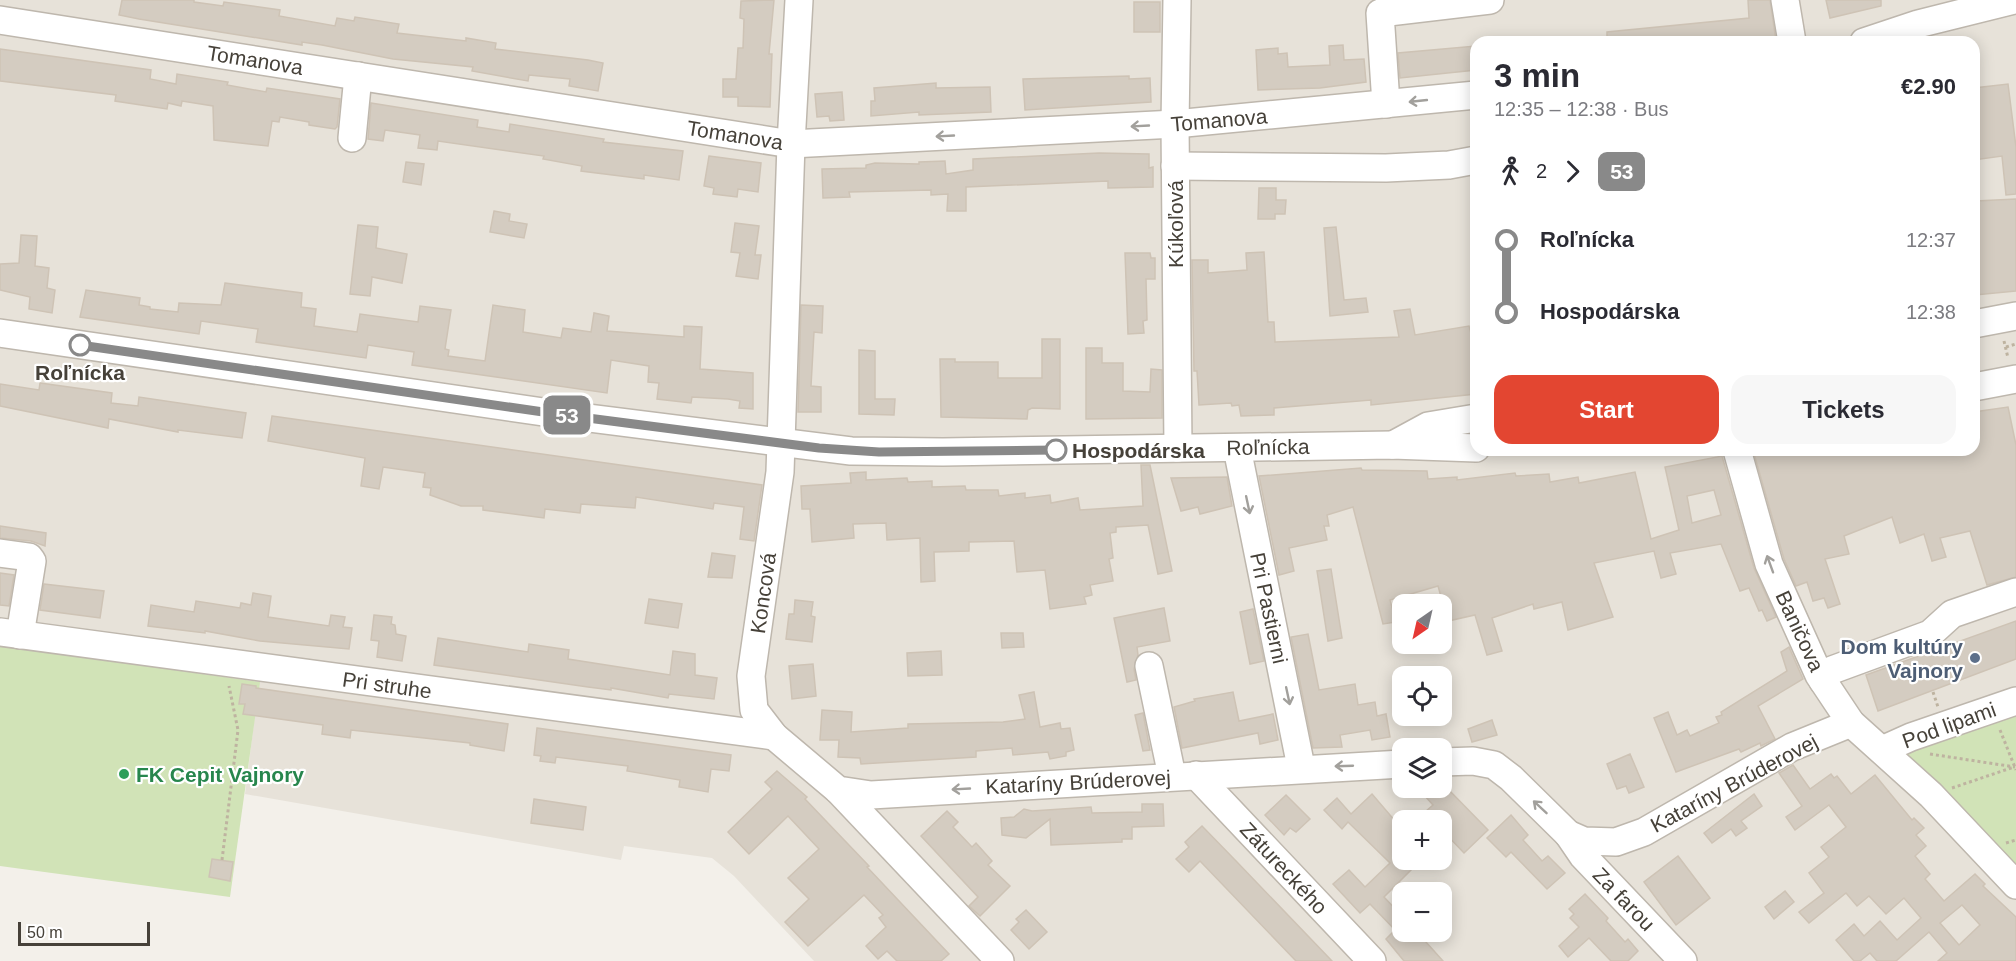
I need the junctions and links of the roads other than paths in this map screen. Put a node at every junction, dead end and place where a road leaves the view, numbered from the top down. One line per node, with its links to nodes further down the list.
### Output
1 (799, 0): 14 (street)
2 (1177, 0): 12 (street, Kúkoľová)
3 (1490, 0): 11 (street)
4 (1785, 0): 7 (street)
5 (2014, 0): 8 (street)
6 (0, 20): 9 (street, Tomanova)
7 (1791, 36)
8 (1882, 36)
9 (358, 76): 13 (street); 14 (street, Tomanova)
10 (1470, 96): 11 (street, Tomanova, one-way to 11)
11 (1386, 104): 12 (street, Tomanova)
12 (1174, 124): 14 (street, Tomanova, one-way to 14); 16 (street, Kúkoľová)
13 (351, 138)
14 (791, 144): 23 (street)
15 (1470, 161): 16 (street, Tomanova)
16 (1175, 166): 25 (street, Kúkoľová)
17 (2016, 316): 18 (street)
18 (1980, 323)
19 (0, 333): 23 (street, Roľnícka)
20 (2016, 379): 21 (street)
21 (1980, 386)
22 (1470, 419): 24 (street, Roľnícka)
23 (780, 443): 25 (street, Roľnícka); 36 (street, Koncová)
24 (1392, 445): 26 (street, Roľnícka); 27 (street, Roľnícka)
25 (1178, 448): 26 (street, Roľnícka)
26 (1237, 448): 40 (street, Pri Pastierni, one-way to 40)
27 (1470, 448)
28 (1739, 456): 33 (street, Baničova, one-way to 28)
29 (0, 553): 31 (street)
30 (2016, 592): 33 (street)
31 (10, 634): 36 (street, Pri struhe)
32 (1149, 666): 41 (street)
33 (1821, 678): 35 (street, Baničova)
34 (2004, 705): 37 (street, Pod lipami)
35 (1851, 723): 37 (street, Baničova); 44 (street, Kataríny Brúderovej)
36 (774, 736): 42 (street)
37 (1882, 750): 46 (street, Baničova)
38 (1452, 762): 43 (street, Kataríny Brúderovej, one-way to 38)
39 (1392, 764): 40 (street, Kataríny Brúderovej, one-way to 40)
40 (1301, 767): 41 (street, Kataríny Brúderovej)
41 (1184, 776): 42 (street, Kataríny Brúderovej, one-way to 42); 48 (street, Zátureckého)
42 (838, 790): 47 (street)
43 (1568, 834): 44 (street, Kataríny Brúderovej); 45 (street, Za farou)
44 (1616, 842): 45 (street)
45 (1601, 874): 49 (street, Za farou)
46 (2016, 885)
47 (1000, 961)
48 (1372, 961)
49 (1683, 961)

